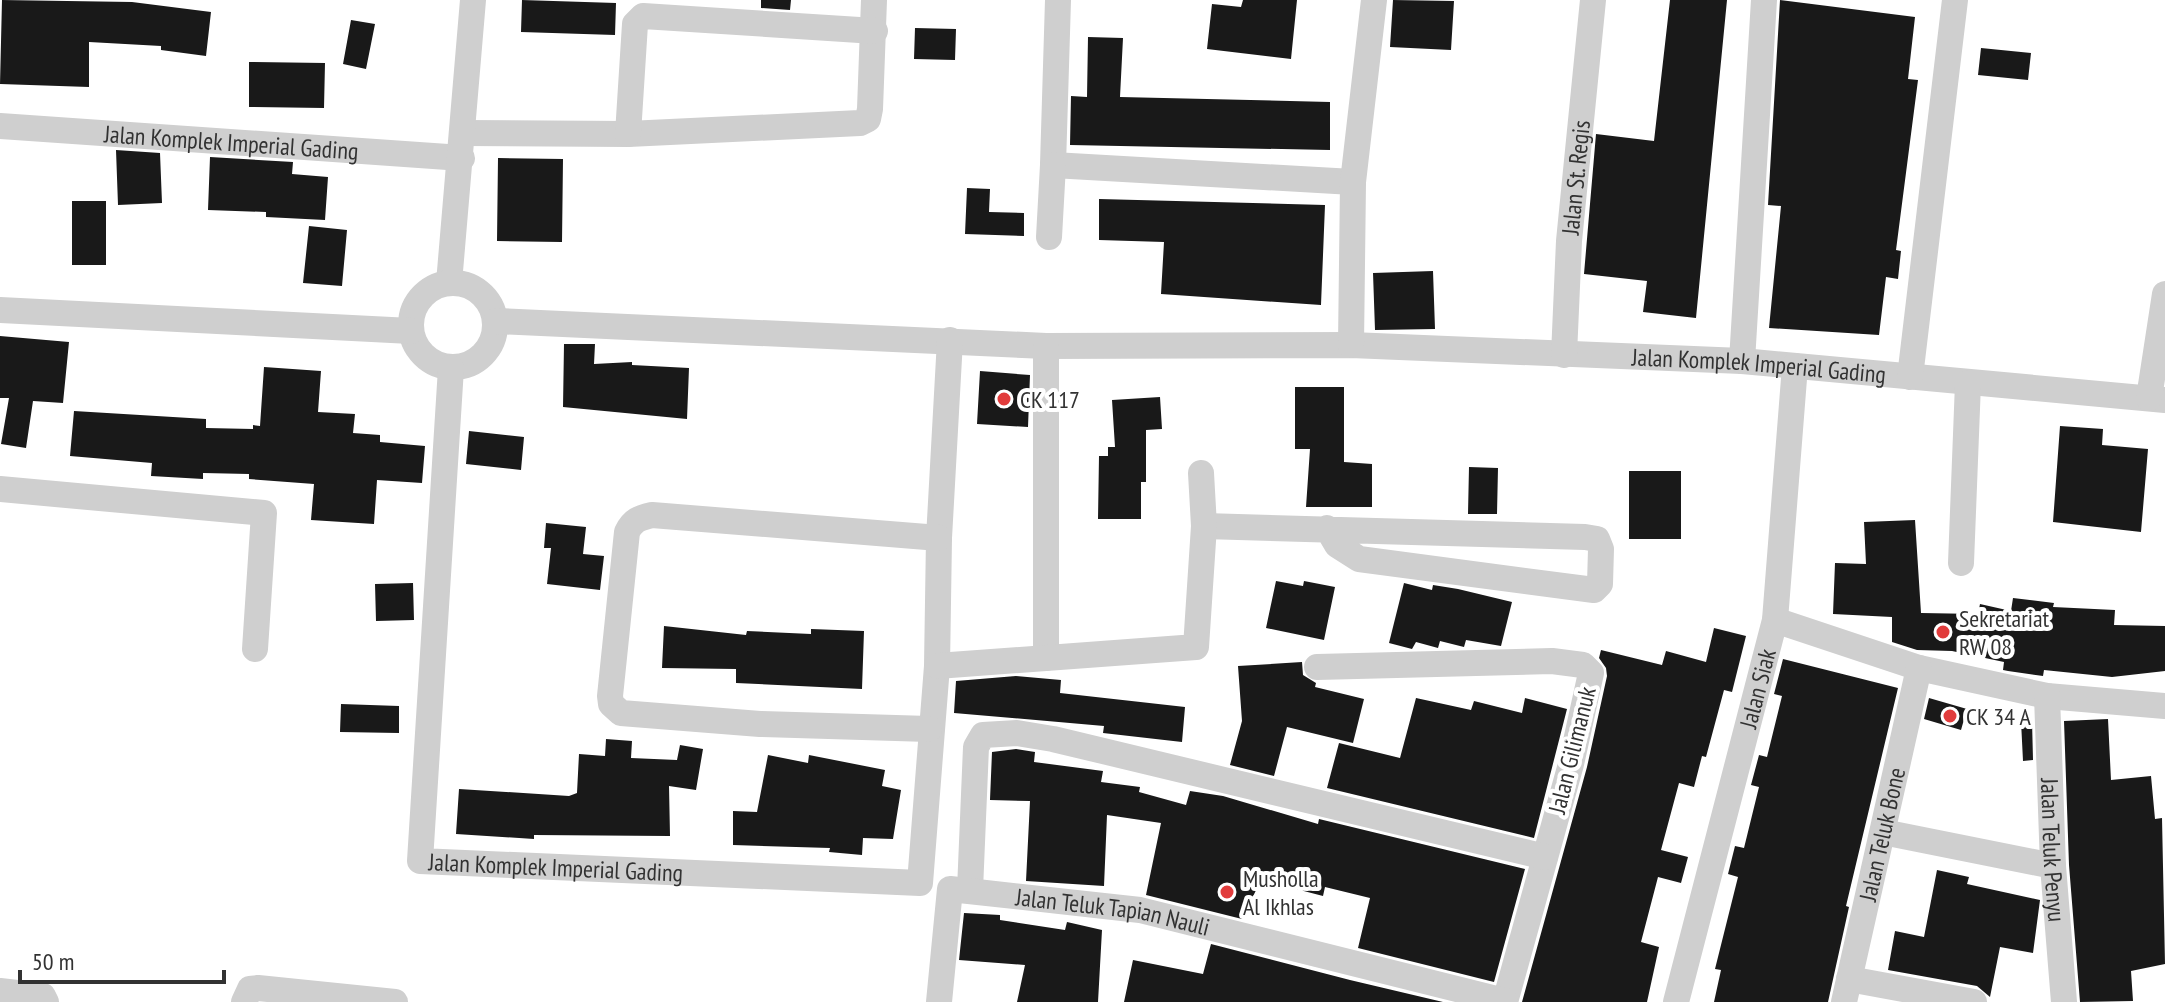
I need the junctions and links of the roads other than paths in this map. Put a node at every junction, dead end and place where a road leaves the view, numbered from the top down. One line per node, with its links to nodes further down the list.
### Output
1 (467, 0): 2 (street)
2 (473, 0): 12 (street)
3 (874, 0): 9 (street)
4 (1058, 0): 13 (street)
5 (1374, 0): 14 (street)
6 (1593, 0): 24 (street, Jalan St. Regis)
7 (1764, 0): 25 (street)
8 (1955, 0): 28 (street)
9 (875, 31): 11 (street, Jalan Komplek Imperial Gading); 11 (street)
10 (0, 126): 12 (street, Jalan Komplek Imperial Gading)
11 (628, 134): 12 (street, Jalan Komplek Imperial Gading)
12 (462, 146): 16 (street)
13 (1053, 165): 14 (street); 15 (street)
14 (1353, 182): 22 (street)
15 (1049, 237)
16 (449, 283): 19 (street); 20 (street)
17 (2165, 294): 30 (street)
18 (0, 310): 20 (street)
19 (496, 321): 21 (street, Jalan Komplek Imperial Gading); 27 (street)
20 (411, 331): 27 (street)
21 (950, 340): 23 (street, Jalan Komplek Imperial Gading); 35 (street, Jalan Komplek Imperial Gading)
22 (1351, 345): 23 (street, Jalan Komplek Imperial Gading); 24 (street, Jalan Komplek Imperial Gading)
23 (1046, 346): 39 (street)
24 (1564, 355): 25 (street, Jalan Komplek Imperial Gading)
25 (1742, 361): 26 (street, Jalan Komplek Imperial Gading)
26 (1795, 366): 28 (street, Jalan Komplek Imperial Gading); 37 (street, Jalan Siak)
27 (451, 368): 45 (street, Jalan Komplek Imperial Gading)
28 (1910, 377): 29 (street, Jalan Komplek Imperial Gading)
29 (1968, 383): 30 (street, Jalan Komplek Imperial Gading); 36 (street)
30 (2157, 399)
31 (1201, 473): 33 (street)
32 (0, 489): 38 (street)
33 (1204, 526): 34 (street); 39 (street)
34 (1327, 528): 34 (street)
35 (939, 538): 40 (street, Jalan Komplek Imperial Gading); 45 (street)
36 (1961, 563)
37 (1775, 620): 42 (street); 57 (street, Jalan Siak)
38 (255, 649)
39 (1046, 658): 40 (street)
40 (937, 666): 45 (street, Jalan Komplek Imperial Gading)
41 (1317, 667): 47 (street, Jalan Gilimanuk)
42 (1919, 668): 43 (street); 46 (street, Jalan Teluk Bone)
43 (2047, 696): 44 (street); 48 (street, Jalan Teluk Penyu)
44 (2165, 706)
45 (929, 729)
46 (1883, 832): 48 (street); 50 (street, Jalan Teluk Bone)
47 (1545, 857): 49 (street); 56 (street, Jalan Gilimanuk)
48 (2053, 866): 59 (street, Jalan Teluk Penyu)
49 (960, 889): 55 (street); 56 (street, Jalan Teluk Tapian Nauli)
50 (1847, 990): 58 (street)
51 (0, 991): 52 (street)
52 (46, 1002)
53 (244, 1002): 54 (street)
54 (395, 1002)
55 (939, 1002)
56 (1505, 1002)
57 (1676, 1002)
58 (1974, 1002)
59 (2064, 1002)

